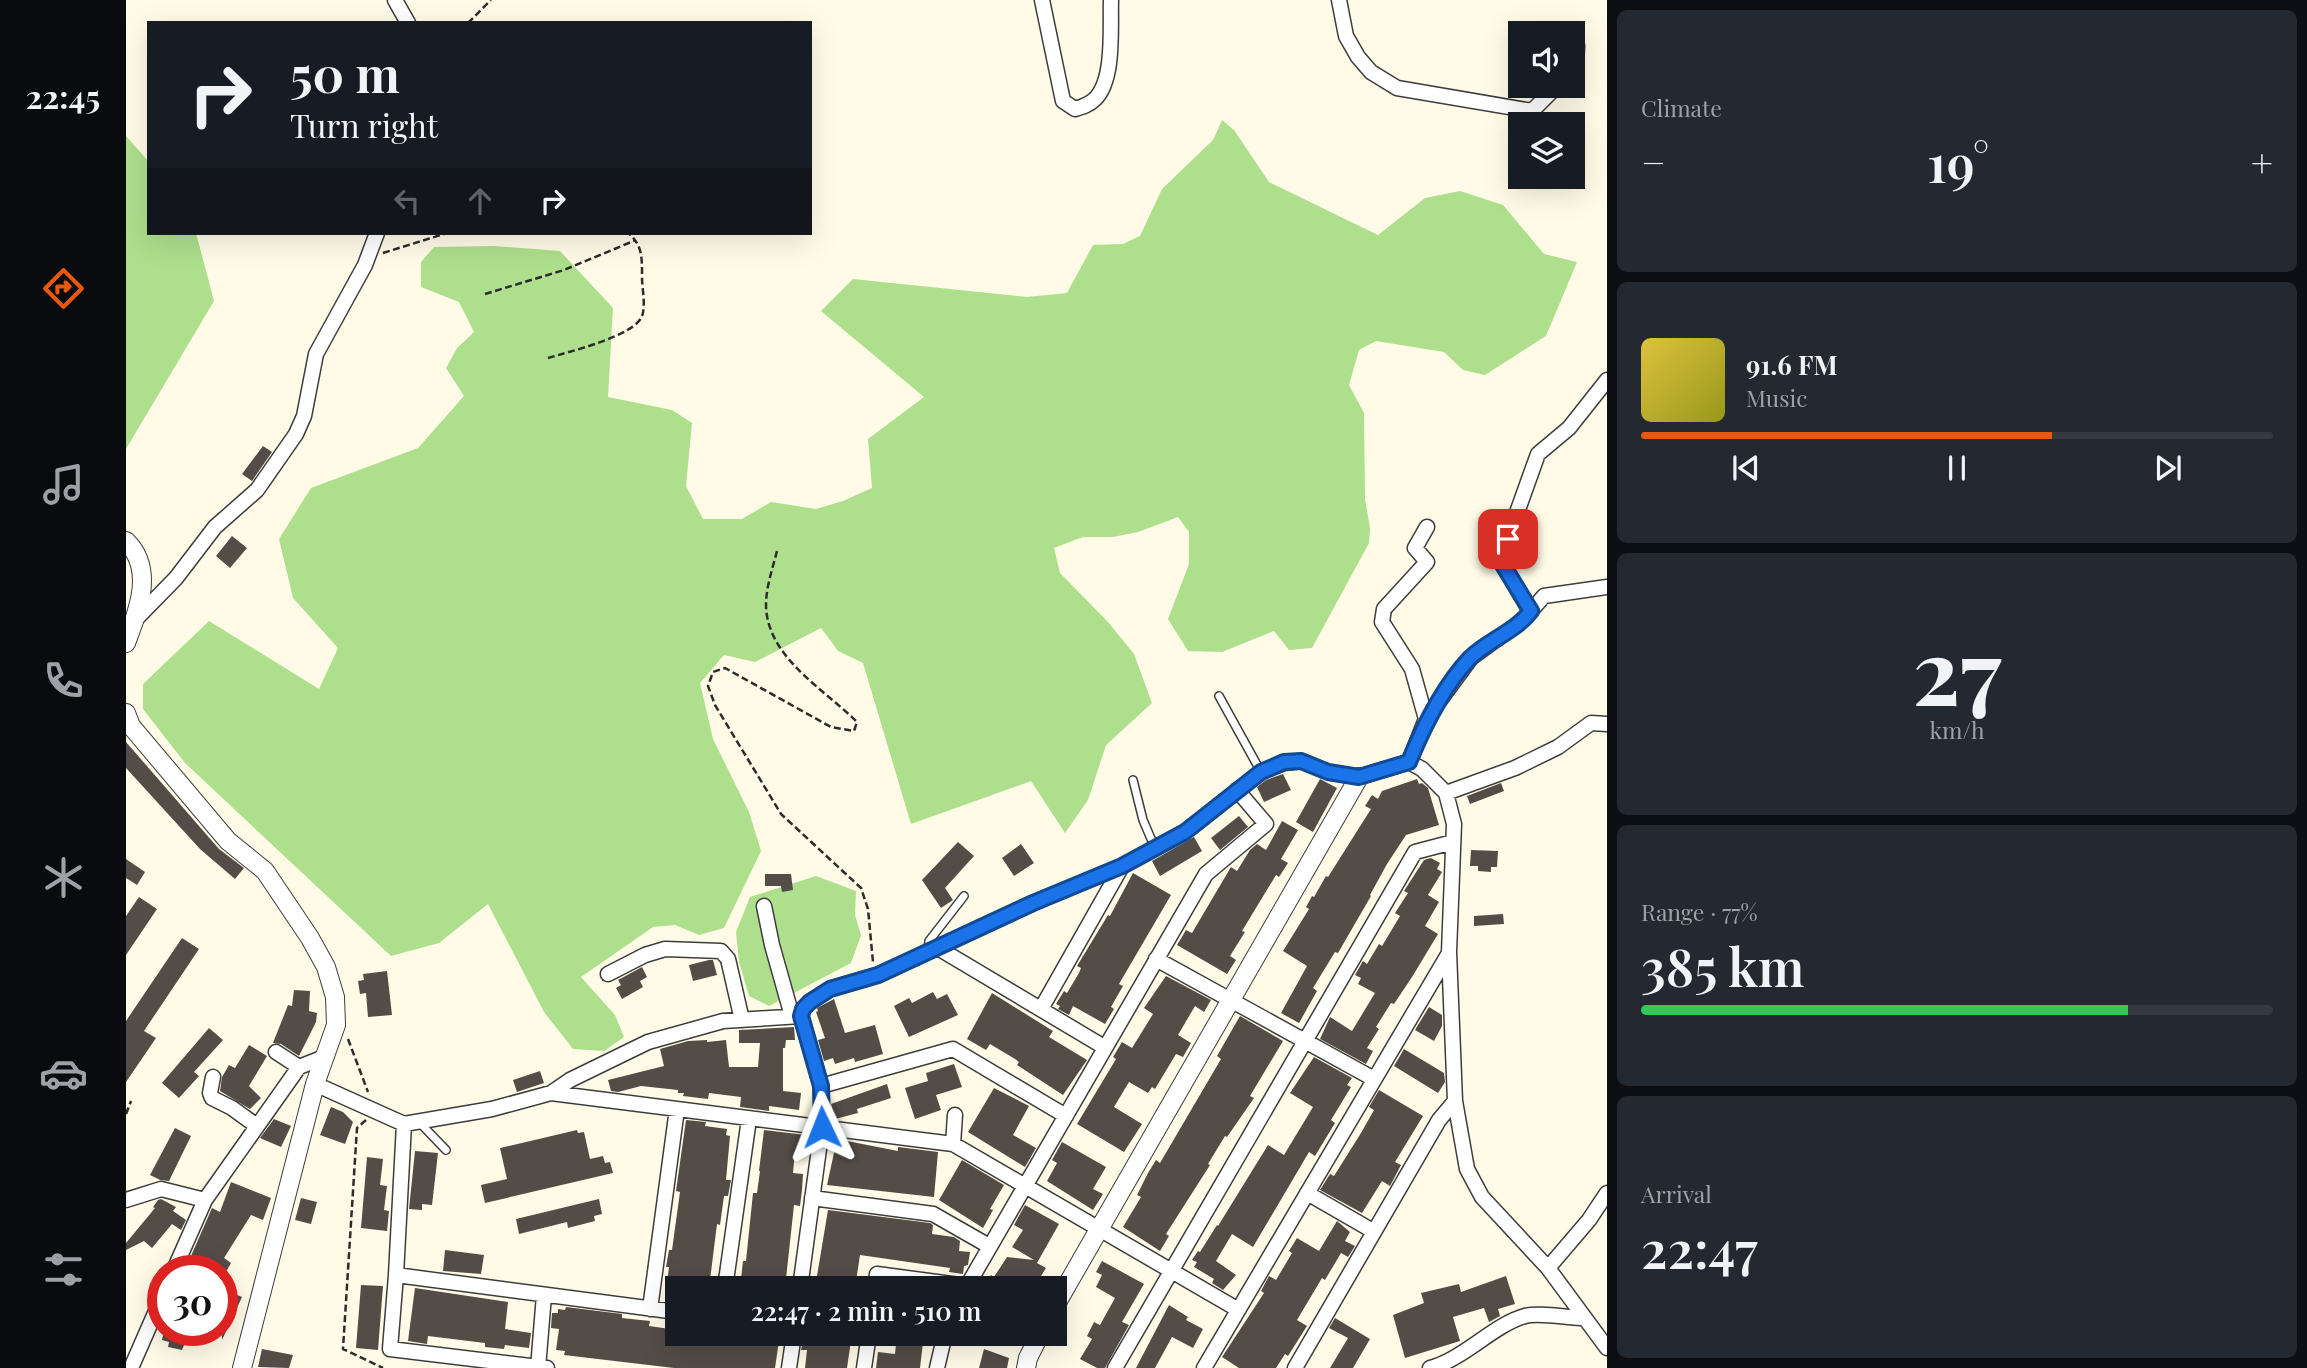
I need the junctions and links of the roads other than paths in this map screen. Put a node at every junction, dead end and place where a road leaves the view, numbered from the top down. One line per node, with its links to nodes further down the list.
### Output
1 (396, 0): 5 (street)
2 (1042, 0): 3 (street)
3 (1111, 0)
4 (1339, 0): 6 (street)
5 (407, 21)
6 (1545, 98)
7 (376, 235): 13 (street)
8 (1607, 380): 12 (street)
9 (1427, 527): 17 (street)
10 (126, 541): 13 (street)
11 (1607, 587): 12 (street)
12 (1531, 611): 17 (street)
13 (134, 622): 14 (street)
14 (126, 643)
15 (1219, 696): 20 (lane)
16 (126, 713): 41 (street)
17 (1426, 719): 19 (street)
18 (1607, 724): 24 (street)
19 (1409, 762): 21 (street); 24 (street)
20 (1261, 772): 21 (street); 23 (street)
21 (1359, 777): 34 (street)
22 (1133, 780): 26 (lane)
23 (1237, 790): 26 (street); 32 (street)
24 (1446, 793): 25 (street)
25 (1453, 842): 31 (street); 38 (street)
26 (1155, 848): 27 (street)
27 (1122, 866): 30 (street); 35 (street)
28 (964, 896): 30 (lane)
29 (764, 906): 36 (street)
30 (933, 951): 35 (street); 36 (street)
31 (1449, 953): 44 (street); 48 (street)
32 (1156, 958): 34 (street); 39 (street)
33 (608, 974): 37 (street)
34 (1232, 1001): 38 (street); 64 (street)
35 (1041, 1009): 39 (street)
36 (796, 1016): 37 (street); 46 (street)
37 (742, 1020): 47 (street)
38 (1304, 1041): 44 (street); 69 (street)
39 (1104, 1047): 51 (street)
40 (276, 1052): 42 (street)
41 (322, 1058): 42 (street); 45 (street)
42 (299, 1067): 54 (street)
43 (213, 1077): 54 (street)
44 (1374, 1079): 59 (street)
45 (315, 1084): 53 (street); 87 (street)
46 (821, 1086): 51 (street); 55 (street)
47 (551, 1093): 49 (street); 53 (street)
48 (1455, 1101): 65 (street); 68 (street)
49 (677, 1109): 52 (street); 76 (street)
50 (955, 1115): 56 (street)
51 (1066, 1116): 58 (street)
52 (749, 1119): 55 (street); 71 (street)
53 (412, 1123): 57 (lane); 70 (street)
54 (257, 1126): 63 (street)
55 (822, 1127): 56 (street); 61 (street)
56 (953, 1144): 58 (street)
57 (446, 1150)
58 (1027, 1185): 64 (street); 66 (street)
59 (1307, 1193): 65 (street); 77 (street)
60 (1607, 1193): 68 (street)
61 (812, 1198): 66 (street); 72 (street)
62 (126, 1200): 63 (street)
63 (205, 1200): 67 (street)
64 (1100, 1228): 69 (street); 74 (street)
65 (1373, 1231): 95 (street)
66 (989, 1246): 73 (street)
67 (181, 1255)
68 (1548, 1268): 79 (street)
69 (1172, 1271): 77 (street); 93 (street)
70 (396, 1275): 75 (street); 88 (street)
71 (727, 1276)
72 (802, 1276)
73 (973, 1276)
74 (1067, 1285)
75 (544, 1295): 76 (street); 88 (street)
76 (650, 1308): 78 (street)
77 (1237, 1309): 94 (street)
78 (665, 1310)
79 (1585, 1318): 85 (street); 96 (street)
80 (147, 1330): 86 (street)
81 (792, 1346): 89 (street)
82 (867, 1346): 90 (street)
83 (942, 1346): 91 (street)
84 (1034, 1346): 92 (street)
85 (1607, 1348)
86 (130, 1367)
87 (242, 1368)
88 (541, 1368)
89 (789, 1368)
90 (864, 1368)
91 (937, 1368)
92 (1026, 1368)
93 (1115, 1368)
94 (1204, 1368)
95 (1295, 1368)
96 (1433, 1368)

